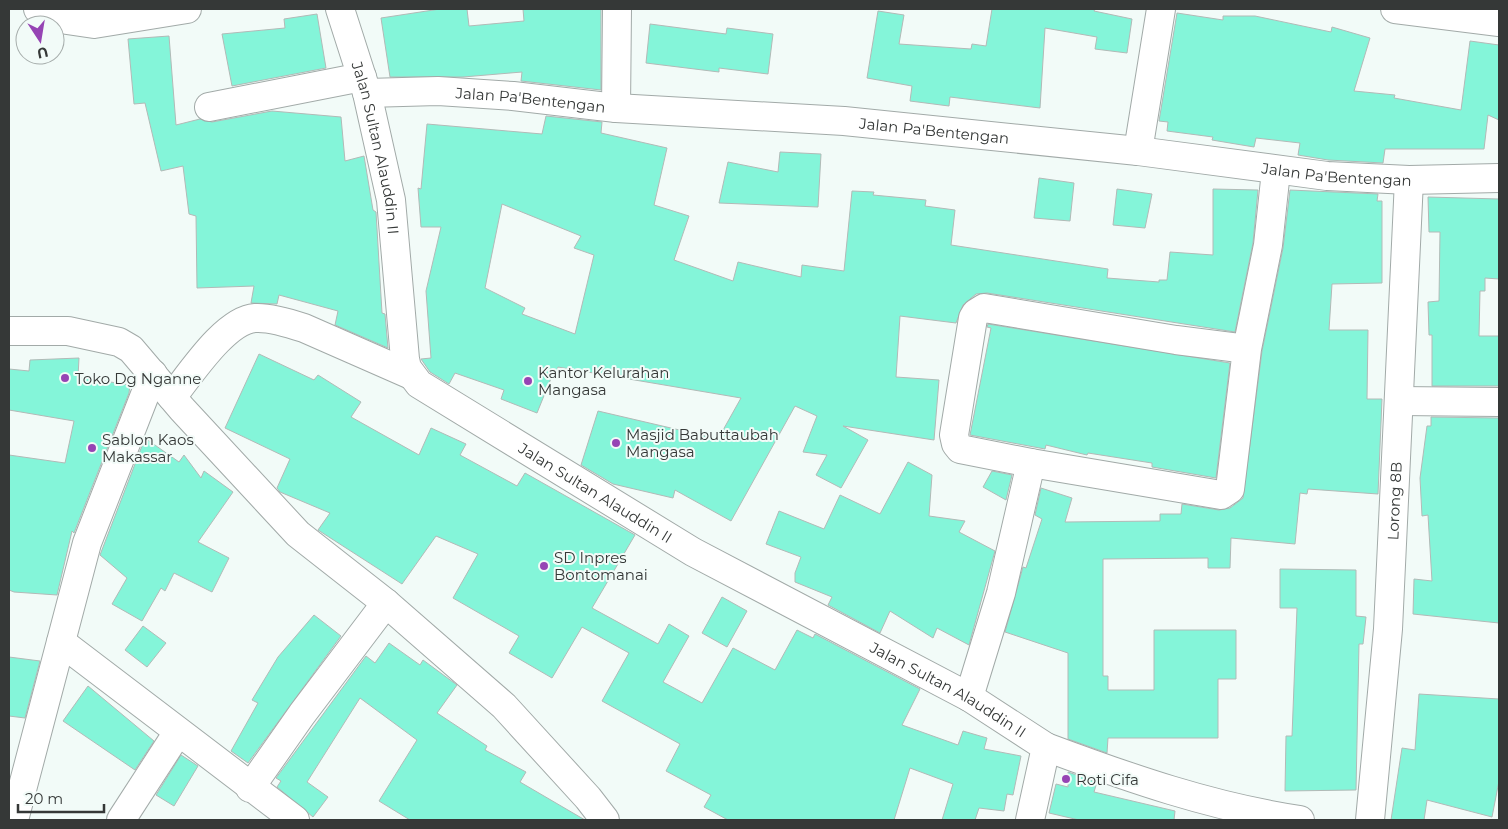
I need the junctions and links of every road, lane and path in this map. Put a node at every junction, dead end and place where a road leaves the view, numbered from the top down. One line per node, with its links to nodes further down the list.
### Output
1 (38, 9): 2 (street)
2 (187, 9)
3 (340, 9): 8 (street, Jalan Sultan Alauddin II)
4 (617, 9): 10 (street)
5 (1161, 9): 11 (street)
6 (1395, 9): 7 (street)
7 (1499, 22)
8 (364, 85): 9 (street, Jalan Pa'Bentengan); 10 (street, Jalan Pa'Bentengan); 18 (street, Jalan Sultan Alauddin II)
9 (209, 107)
10 (616, 108): 11 (street, Jalan Pa'Bentengan)
11 (1138, 151): 12 (street, Jalan Pa'Bentengan)
12 (1276, 170): 14 (street, Jalan Pa'Bentengan); 16 (street)
13 (1499, 178): 14 (street, Jalan Pa'Bentengan)
14 (1409, 180): 20 (street, Lorong 8B)
15 (9, 331): 17 (street)
16 (1247, 349): 22 (street); 22 (street)
17 (153, 374): 19 (street); 24 (street)
18 (412, 375): 19 (street); 25 (street, Jalan Sultan Alauddin II)
19 (172, 397): 23 (street)
20 (1398, 401): 21 (street); 35 (street, Lorong 8B)
21 (1499, 402)
22 (1031, 464): 25 (street)
23 (386, 602): 28 (street); 32 (street)
24 (61, 642): 26 (street); 29 (street)
25 (969, 697): 27 (street, Jalan Sultan Alauddin II)
26 (178, 732): 28 (street); 30 (street)
27 (1046, 747): 33 (street); 34 (street, Jalan Sultan Alauddin II)
28 (250, 788): 31 (street)
29 (14, 820)
30 (121, 820)
31 (296, 820)
32 (605, 820)
33 (1030, 820)
34 (1300, 820)
35 (1370, 820)

